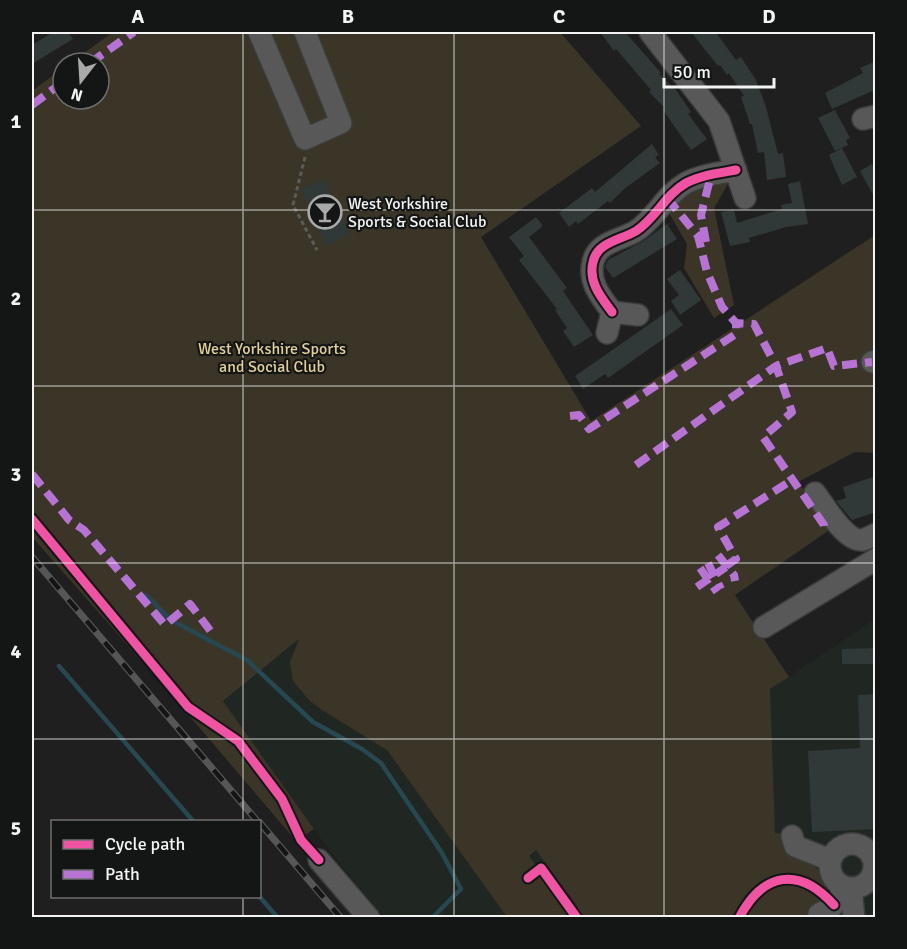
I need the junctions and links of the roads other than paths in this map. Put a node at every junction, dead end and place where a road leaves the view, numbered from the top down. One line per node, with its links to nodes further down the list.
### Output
1 (259, 32): 2 (street)
2 (305, 32)
3 (650, 32): 4 (street)
4 (736, 170): 5 (street); 6 (street)
5 (745, 198)
6 (612, 312): 7 (street); 8 (street)
7 (638, 315)
8 (607, 333)
9 (815, 493): 10 (street)
10 (876, 534)
11 (876, 559): 12 (street)
12 (764, 627)
13 (792, 836): 15 (street)
14 (319, 860): 18 (street)
15 (830, 860): 16 (street); 16 (street)
16 (849, 888): 17 (street); 19 (street)
17 (819, 914)
18 (369, 918)
19 (854, 918)

